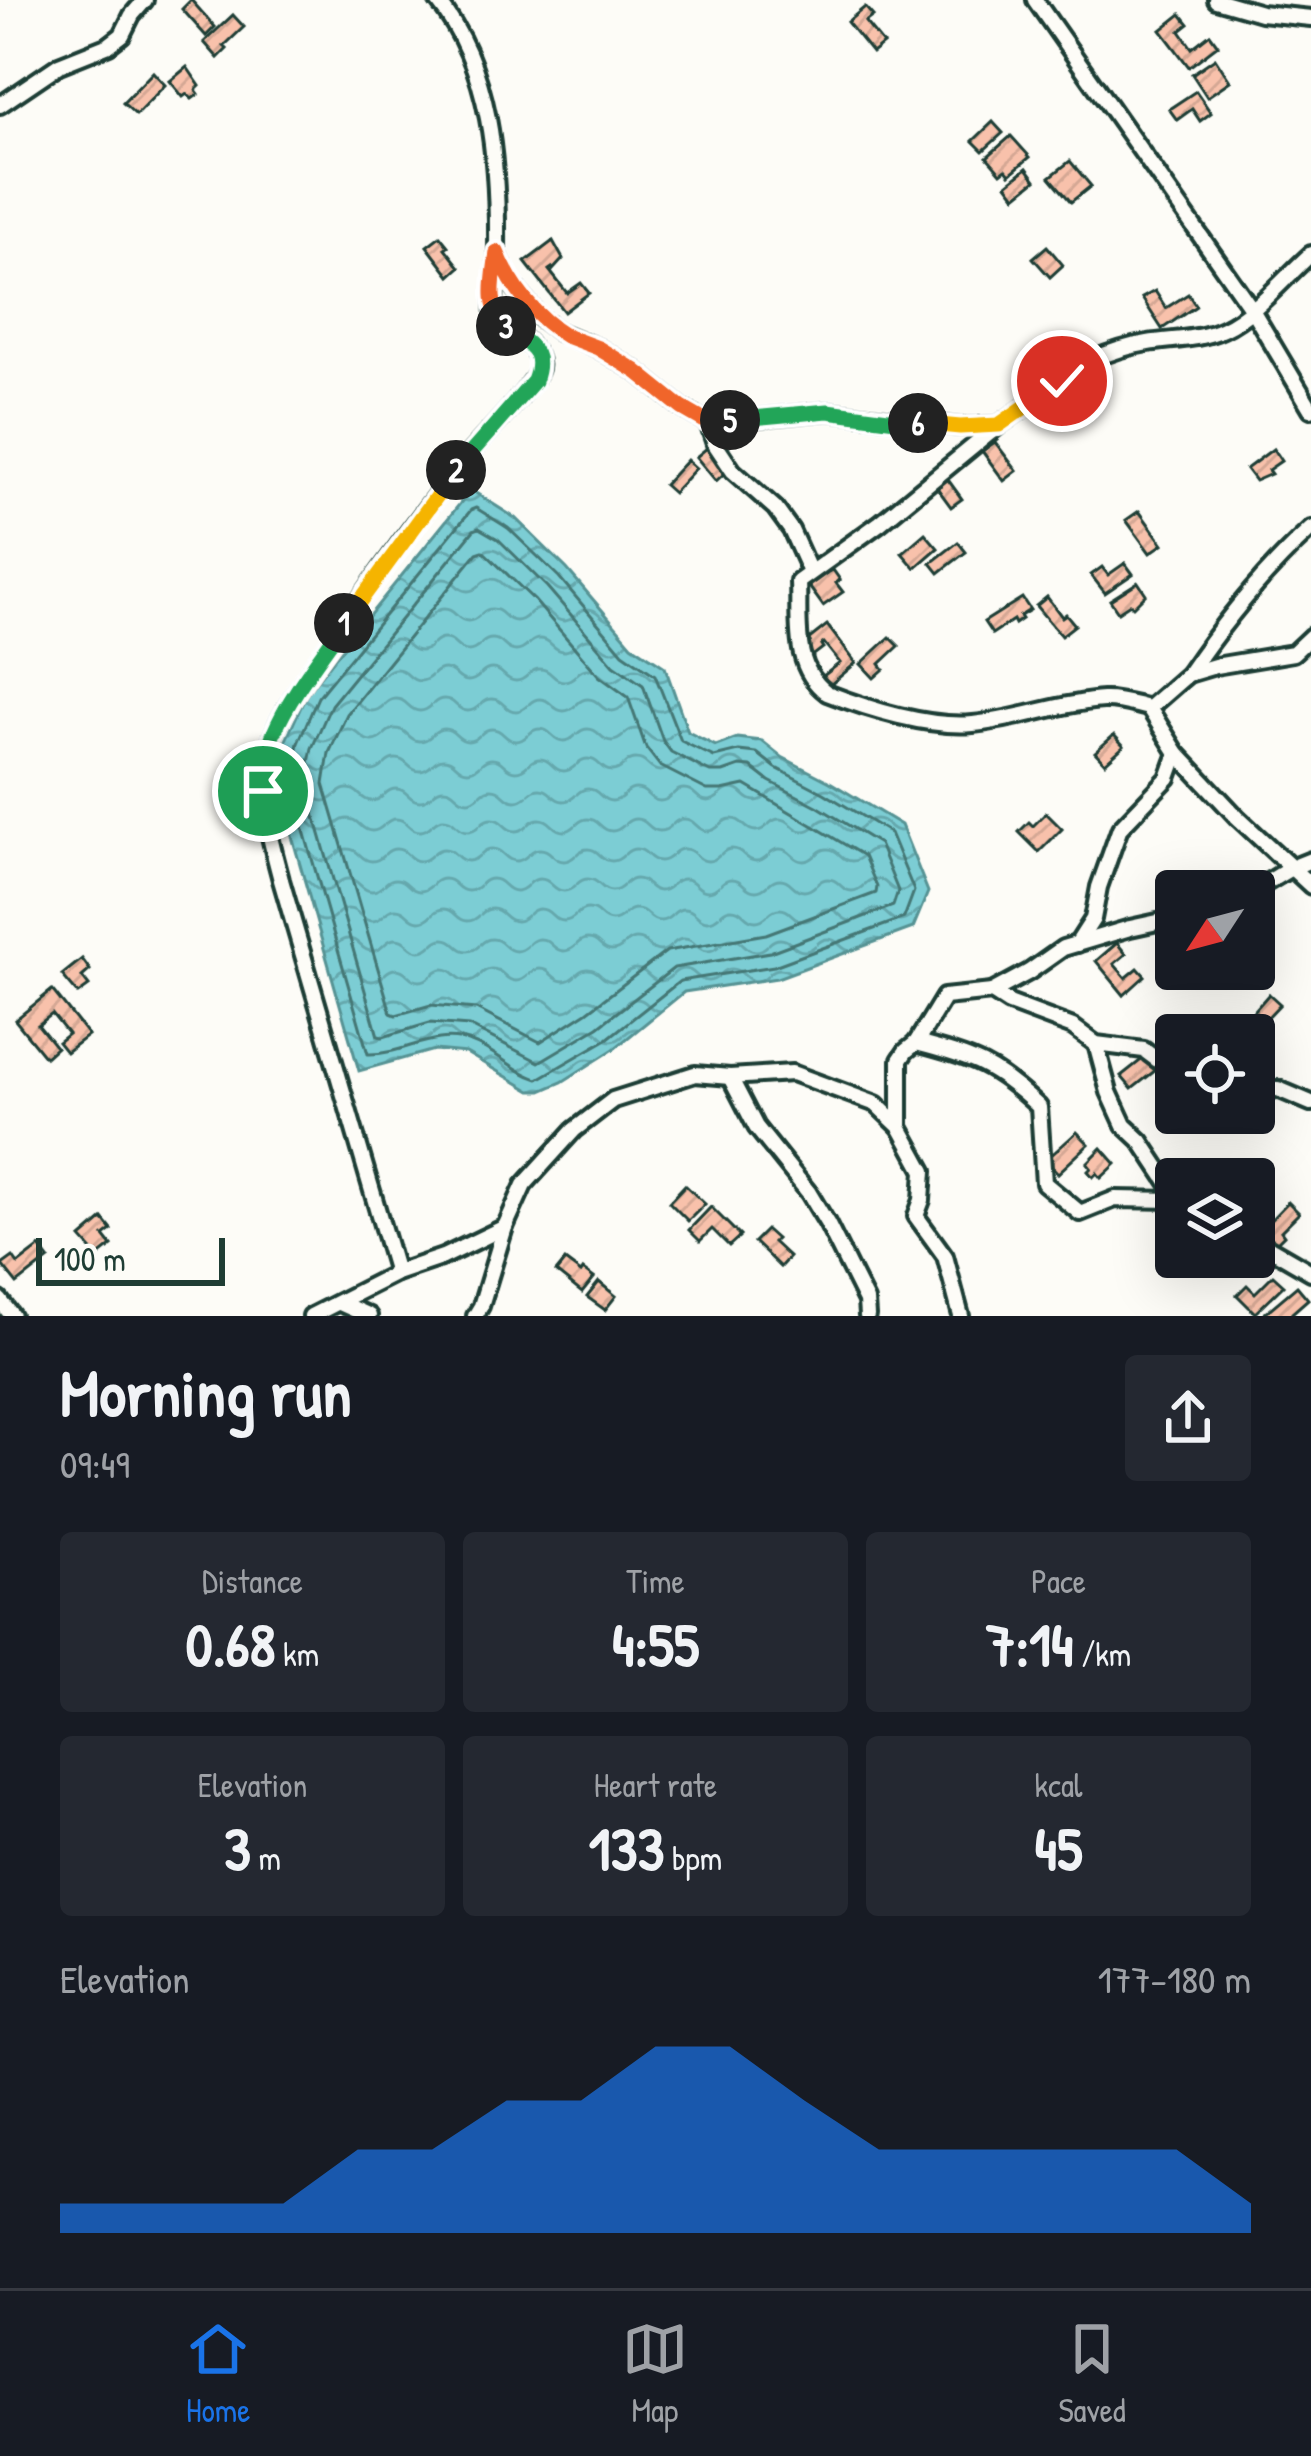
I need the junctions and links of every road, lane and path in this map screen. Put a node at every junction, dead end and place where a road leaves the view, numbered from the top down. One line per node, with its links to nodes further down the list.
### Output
1 (145, 0): 7 (street)
2 (437, 0): 9 (street)
3 (1035, 0): 12 (street)
4 (1216, 0): 5 (street)
5 (1262, 7): 6 (street)
6 (1311, 18)
7 (0, 105)
8 (1311, 239): 11 (street)
9 (497, 252): 14 (street); 41 (street)
10 (1311, 254): 11 (street)
11 (1296, 268): 12 (street)
12 (1251, 308): 13 (street); 15 (street)
13 (1311, 409)
14 (708, 423): 15 (street); 17 (street)
15 (999, 425): 17 (street)
16 (1311, 529): 19 (street)
17 (810, 572): 20 (street)
18 (1311, 636): 19 (street)
19 (1188, 674): 20 (street)
20 (1149, 708): 21 (street)
21 (1177, 753): 23 (street); 27 (street)
22 (1311, 860): 23 (street)
23 (1291, 868): 24 (street); 25 (street)
24 (1275, 878)
25 (1311, 886)
26 (1155, 924): 27 (street)
27 (1077, 944): 28 (street)
28 (992, 992): 29 (street); 30 (street)
29 (916, 1043): 35 (street); 37 (street)
30 (1096, 1044): 31 (street); 36 (street)
31 (1155, 1058)
32 (730, 1077): 35 (street); 38 (street); 49 (street)
33 (1275, 1089): 34 (street)
34 (1311, 1103)
35 (900, 1126): 50 (street)
36 (1155, 1162)
37 (1155, 1200)
38 (505, 1227): 41 (street); 44 (street)
39 (1275, 1251): 40 (street)
40 (1311, 1272)
41 (396, 1274): 43 (street)
42 (0, 1300): 45 (street)
43 (340, 1303): 46 (street); 47 (street)
44 (478, 1311): 48 (street)
45 (12, 1316)
46 (311, 1316)
47 (369, 1316)
48 (494, 1316)
49 (867, 1316)
50 (962, 1316)

